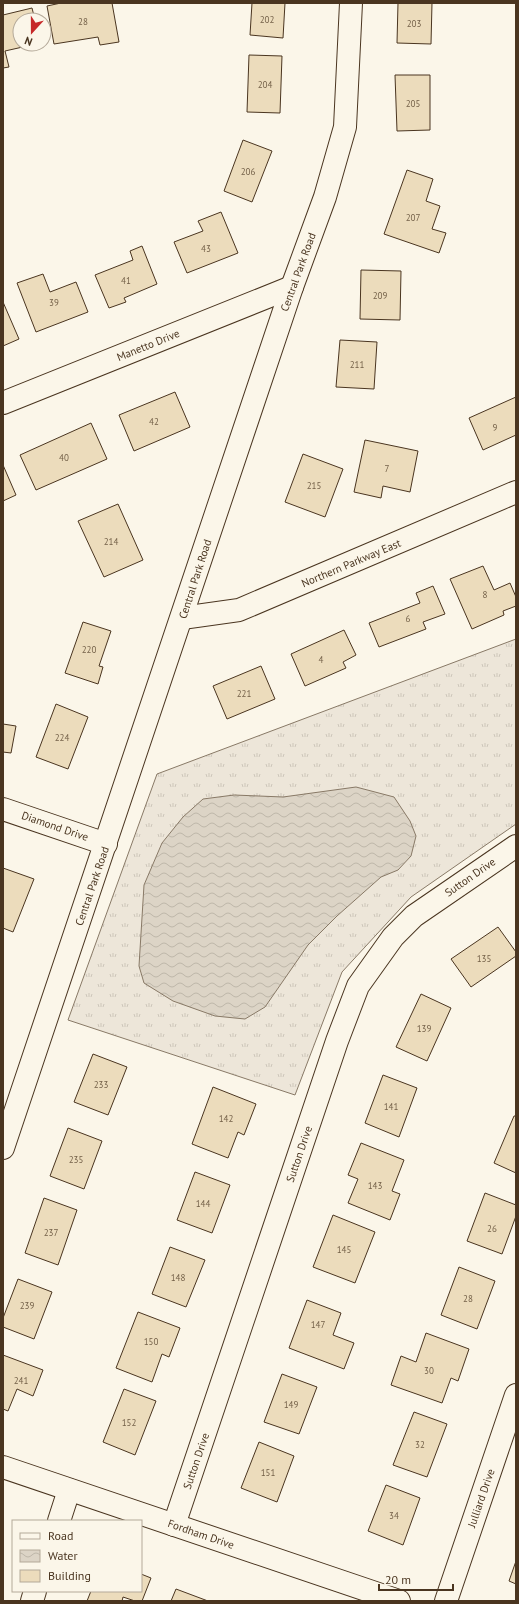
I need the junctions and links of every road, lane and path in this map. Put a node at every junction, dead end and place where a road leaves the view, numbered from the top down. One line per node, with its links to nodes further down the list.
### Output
1 (350, 3): 2 (street, Central Park Road)
2 (292, 287): 3 (street, Manetto Drive); 5 (street, Central Park Road)
3 (3, 403)
4 (516, 492): 5 (street, Northern Parkway East)
5 (182, 618): 7 (street, Central Park Road)
6 (3, 809): 7 (street, Diamond Drive)
7 (106, 844): 9 (street, Central Park Road)
8 (516, 846): 14 (street, Sutton Drive)
9 (3, 1148)
10 (516, 1395): 16 (street, Julliard Drive)
11 (3, 1467): 12 (street, Fordham Drive)
12 (69, 1490): 13 (street); 14 (street, Fordham Drive)
13 (58, 1520)
14 (174, 1525): 15 (street, Fordham Drive)
15 (399, 1601)
16 (446, 1601)

